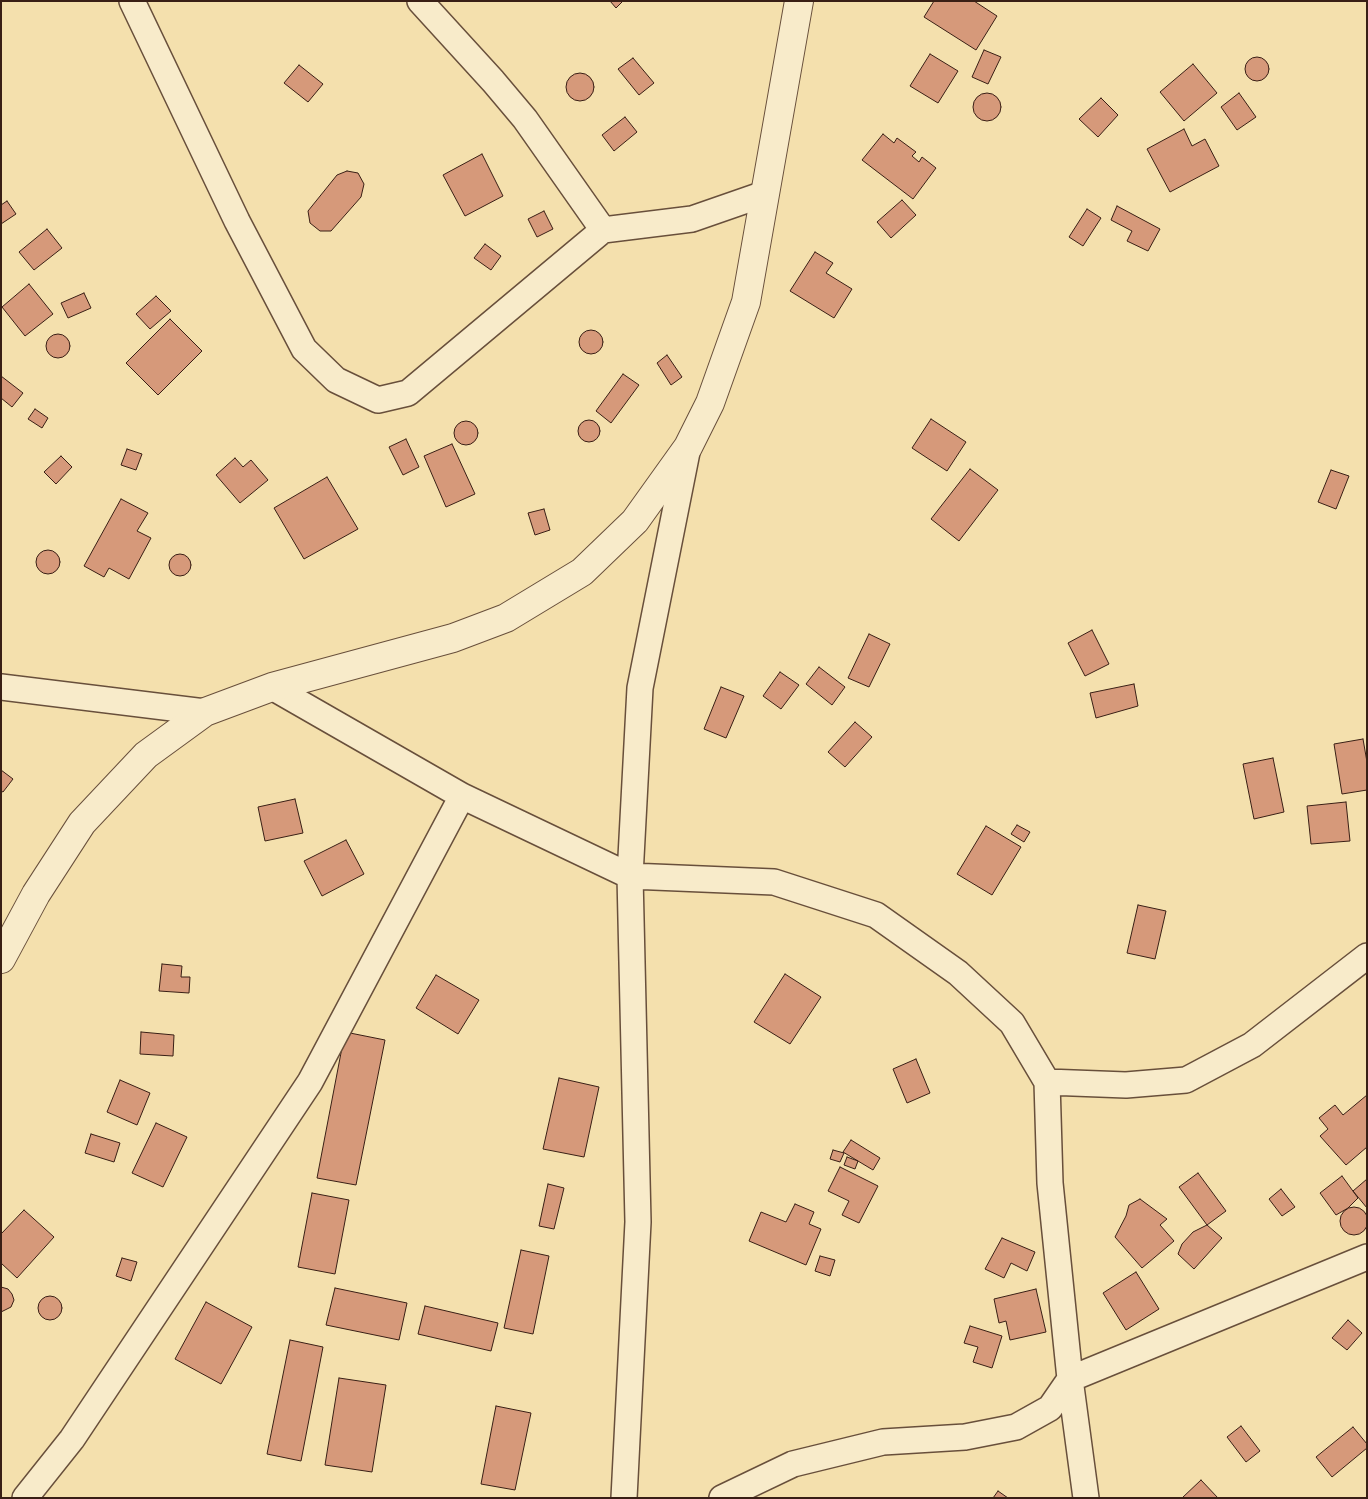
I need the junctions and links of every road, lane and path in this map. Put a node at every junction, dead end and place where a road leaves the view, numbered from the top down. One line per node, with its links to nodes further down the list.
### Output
1 (132, 1): 5 (street)
2 (420, 1): 5 (street)
3 (799, 1): 4 (street)
4 (764, 194): 5 (street); 6 (street)
5 (603, 230)
6 (688, 447): 7 (street); 11 (street)
7 (272, 686): 9 (street); 10 (street)
8 (1, 687): 9 (street)
9 (205, 712): 13 (street)
10 (462, 796): 11 (street); 17 (street)
11 (630, 876): 14 (street); 18 (street)
12 (1367, 956): 14 (street)
13 (1, 959)
14 (1047, 1082): 16 (street)
15 (1367, 1257): 16 (street)
16 (1070, 1379): 19 (street); 20 (street)
17 (24, 1498)
18 (624, 1498)
19 (722, 1498)
20 (1086, 1498)

